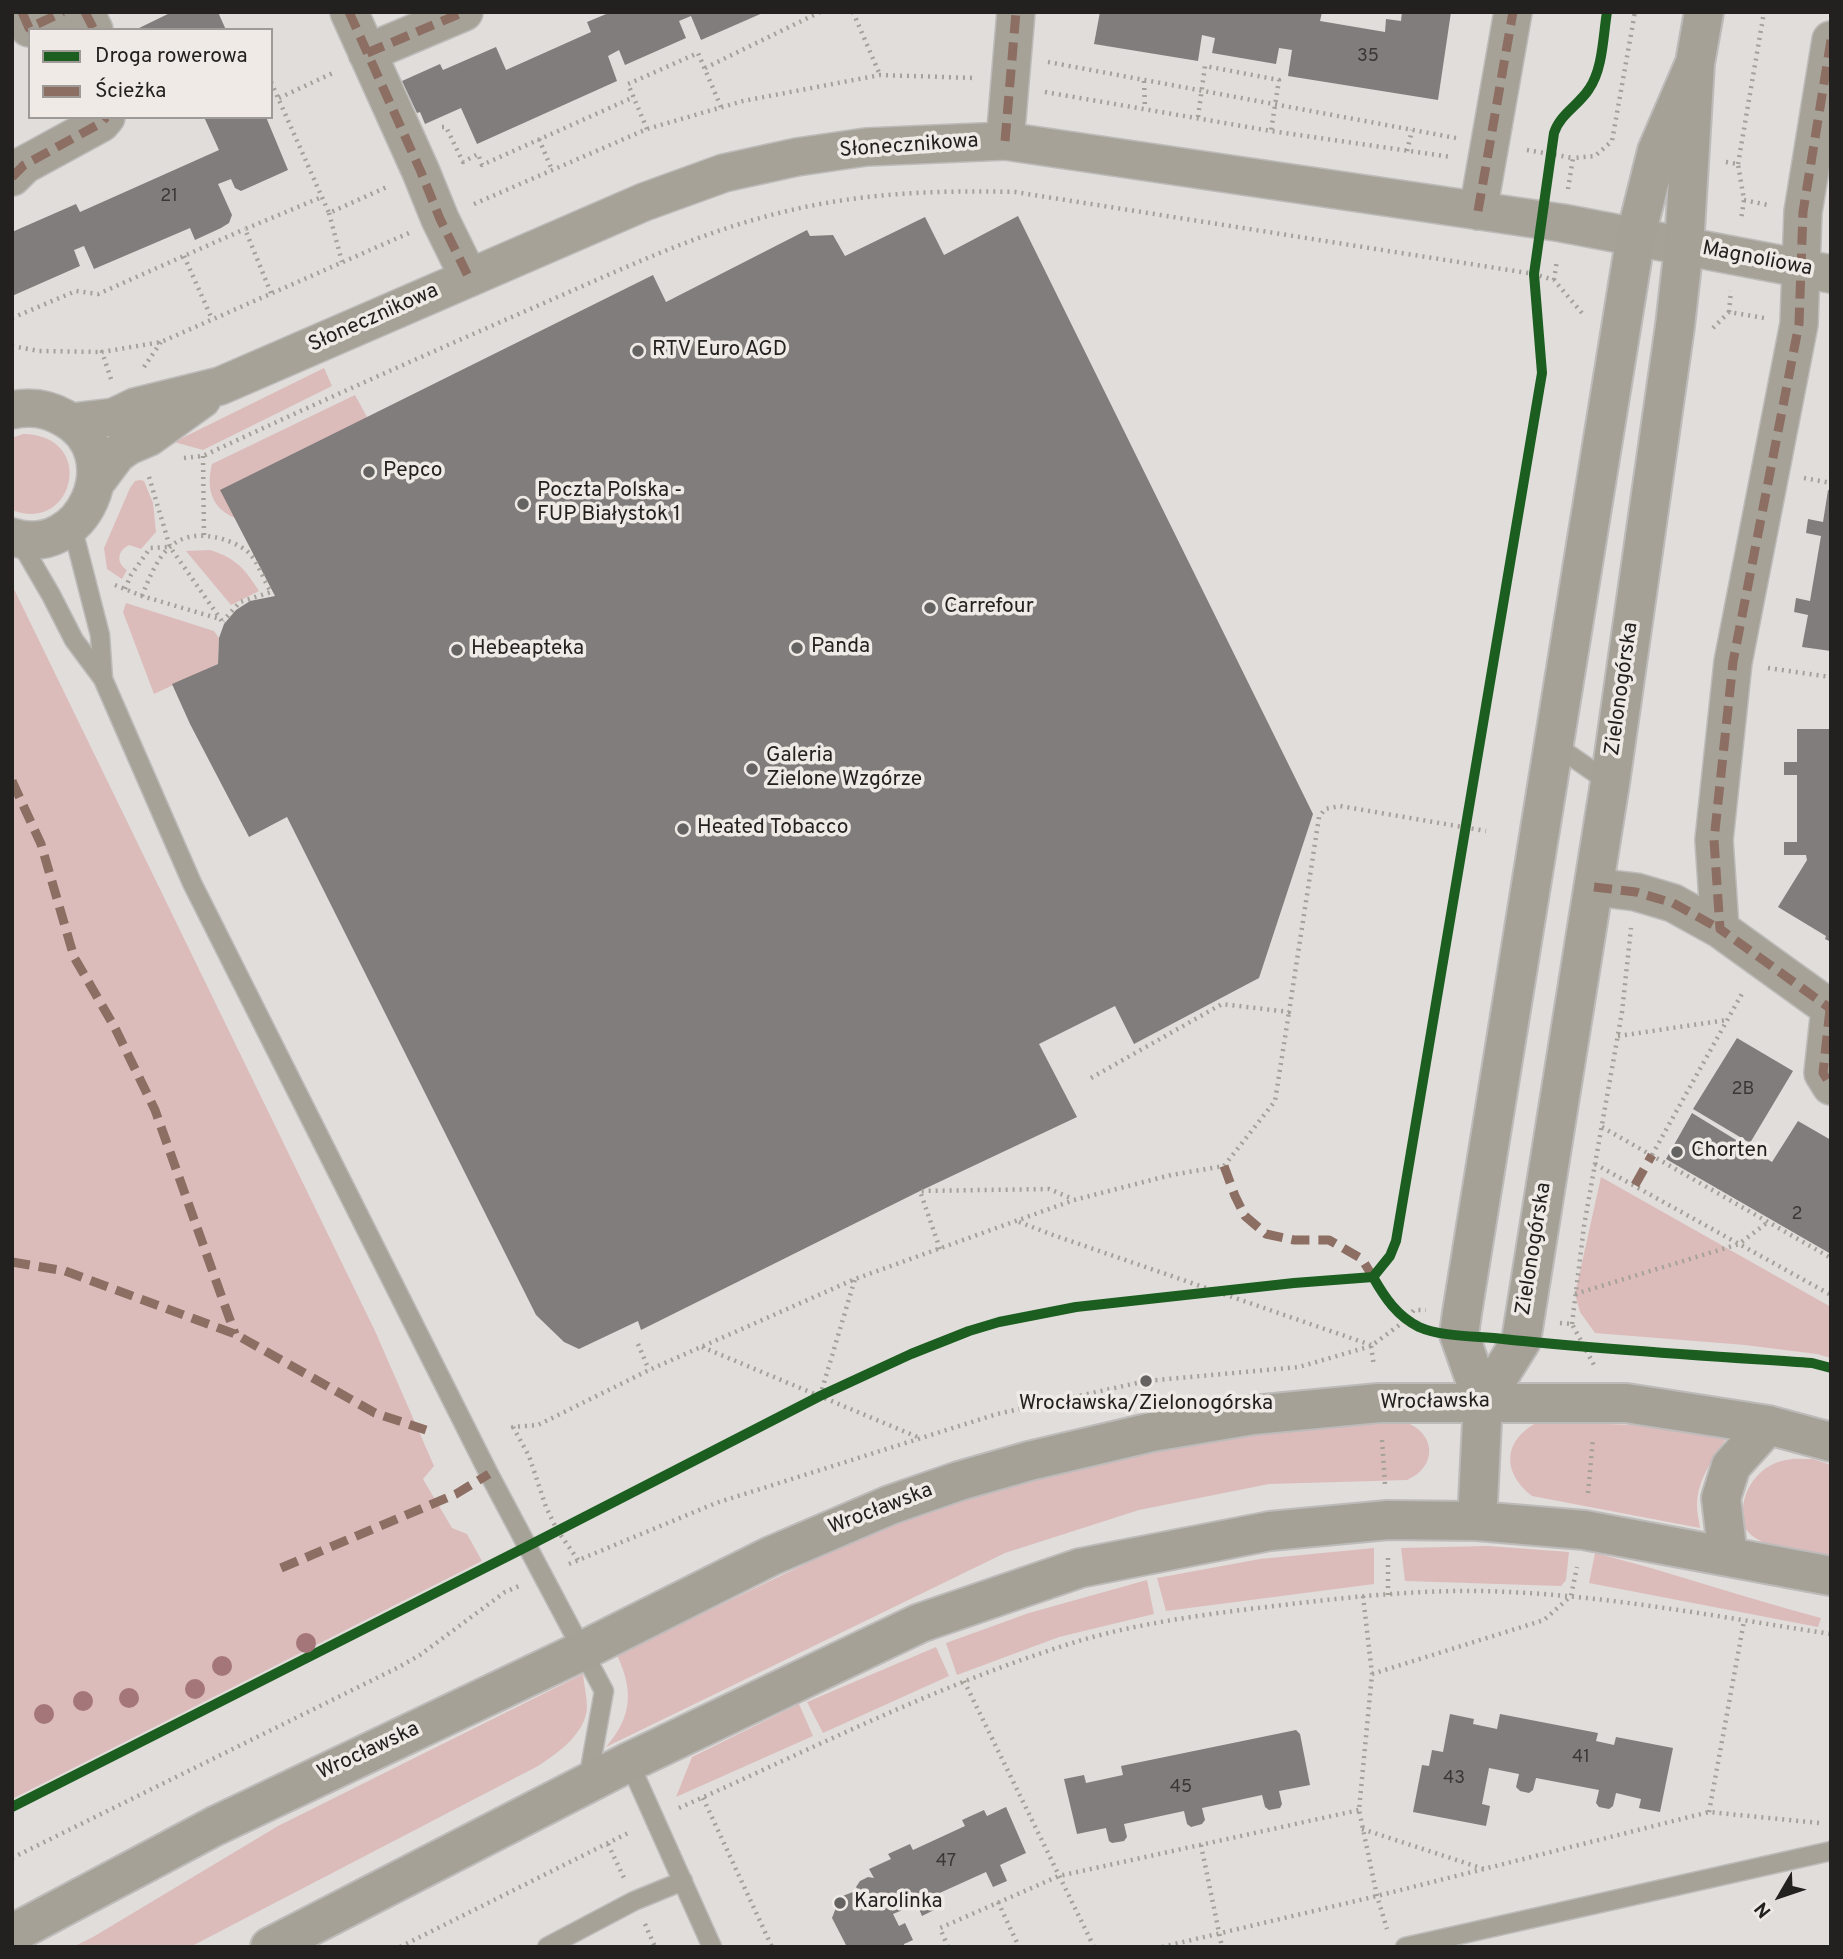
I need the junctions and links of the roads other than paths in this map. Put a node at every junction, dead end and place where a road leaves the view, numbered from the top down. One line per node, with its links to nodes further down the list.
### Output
1 (22, 12): 2 (street)
2 (63, 12)
3 (85, 12): 9 (street)
4 (349, 12): 11 (street)
5 (464, 12): 11 (street)
6 (1016, 12): 14 (street)
7 (1513, 12): 16 (street)
8 (1704, 12): 12 (main road, Zielonogórska)
9 (93, 28)
10 (1831, 40): 19 (street)
11 (367, 53): 20 (street)
12 (1695, 64): 17 (main road, Zielonogórska); 18 (main road, Zielonogórska)
13 (104, 119): 15 (street)
14 (1005, 141): 16 (street, Słonecznikowa); 20 (street, Słonecznikowa)
15 (12, 177)
16 (1478, 211): 17 (street, Słonecznikowa)
17 (1636, 235): 18 (street, Magnoliowa); 28 (main road, Zielonogórska)
18 (1684, 246): 19 (street, Magnoliowa); 29 (main road, Zielonogórska)
19 (1815, 271): 31 (street)
20 (469, 278): 23 (street, Słonecznikowa)
21 (12, 410): 22 (street)
22 (72, 422): 23 (street, Słonecznikowa); 24 (street)
23 (143, 437): 24 (street, Słonecznikowa)
24 (96, 482): 25 (street, Słonecznikowa)
25 (72, 526): 26 (street); 27 (lane)
26 (16, 538): 27 (lane)
27 (103, 679): 40 (lane)
28 (1555, 745): 29 (lane); 34 (main road, Zielonogórska)
29 (1610, 783): 30 (main road, Zielonogórska)
30 (1594, 887): 31 (street); 34 (main road, Zielonogórska)
31 (1720, 929): 32 (street)
32 (1831, 1009): 33 (street)
33 (1831, 1086)
34 (1483, 1402): 35 (main road, Wrocławska); 37 (main road); 40 (main road, Wrocławska)
35 (1768, 1425): 36 (main road, Wrocławska); 38 (main road)
36 (1831, 1443)
37 (1478, 1521): 38 (main road); 41 (main road)
38 (1728, 1557): 39 (main road)
39 (1831, 1576)
40 (584, 1650): 42 (lane); 45 (main road, Wrocławska)
41 (629, 1762): 42 (main road); 44 (lane)
42 (587, 1784): 46 (main road)
43 (1831, 1851): 49 (lane)
44 (683, 1881): 47 (lane); 48 (lane)
45 (12, 1934)
46 (270, 1947)
47 (547, 1947)
48 (712, 1947)
49 (1405, 1947)

